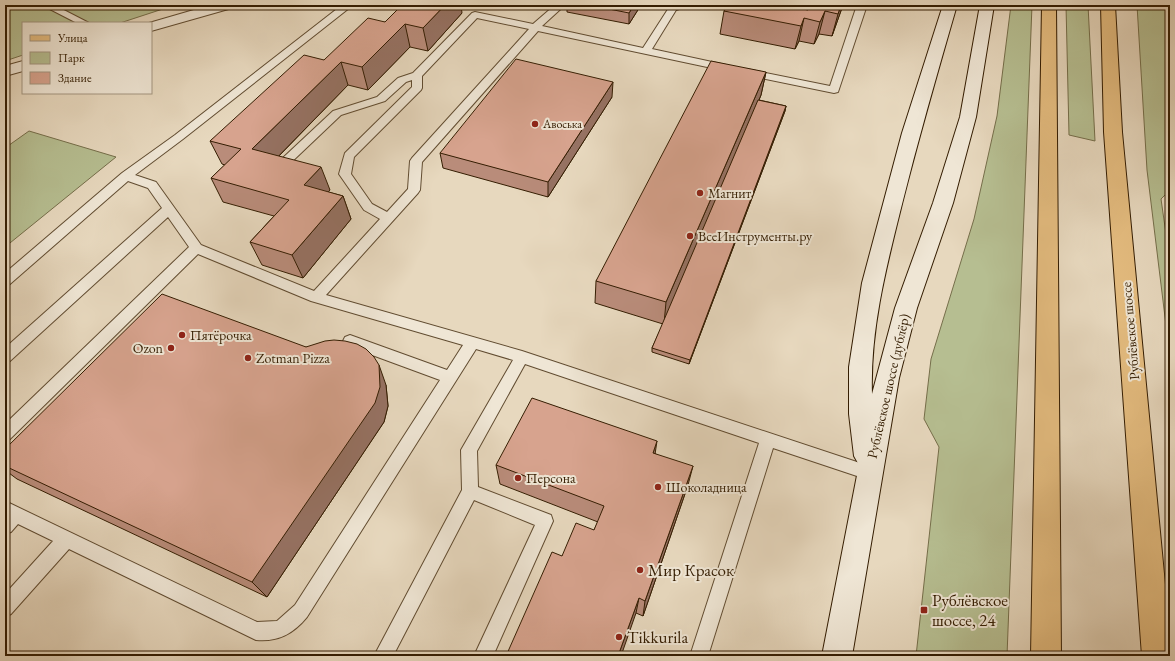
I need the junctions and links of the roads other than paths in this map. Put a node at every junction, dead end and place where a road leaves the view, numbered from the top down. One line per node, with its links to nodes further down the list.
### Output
1 (46, 5): 14 (lane)
2 (227, 5): 15 (main road)
3 (348, 5): 22 (lane)
4 (482, 5): 13 (lane)
5 (542, 5): 12 (lane)
6 (683, 5): 17 (lane)
7 (862, 5): 17 (lane)
8 (950, 5): 35 (main road)
9 (987, 5): 35 (main road, Рублёвское шоссе (дублёр))
10 (1049, 5): 44 (main road)
11 (1109, 7): 45 (main road, Рублёвское шоссе)
12 (558, 8): 16 (lane)
13 (475, 15): 16 (lane); 20 (lane)
14 (82, 22)
15 (152, 27)
16 (536, 27): 17 (lane); 24 (lane)
17 (646, 51)
18 (22, 66): 19 (main road)
19 (5, 71)
20 (417, 75): 21 (lane); 24 (lane)
21 (277, 169)
22 (126, 176): 23 (lane); 26 (lane)
23 (169, 209): 25 (lane); 30 (lane)
24 (388, 218): 27 (lane)
25 (196, 248): 27 (lane); 33 (lane)
26 (5, 281)
27 (316, 297): 29 (lane)
28 (350, 340): 32 (lane)
29 (472, 343): 31 (lane); 32 (lane)
30 (5, 357)
31 (522, 357): 34 (lane); 36 (lane)
32 (450, 376): 38 (lane)
33 (5, 434)
34 (768, 439): 35 (lane); 42 (lane)
35 (869, 473): 43 (main road, Рублёвское шоссе (дублёр))
36 (470, 491): 40 (lane); 41 (lane)
37 (9, 517): 38 (lane)
38 (66, 539): 39 (lane)
39 (5, 608)
40 (383, 656)
41 (483, 656)
42 (699, 656)
43 (837, 656)
44 (1046, 656)
45 (1157, 656)

